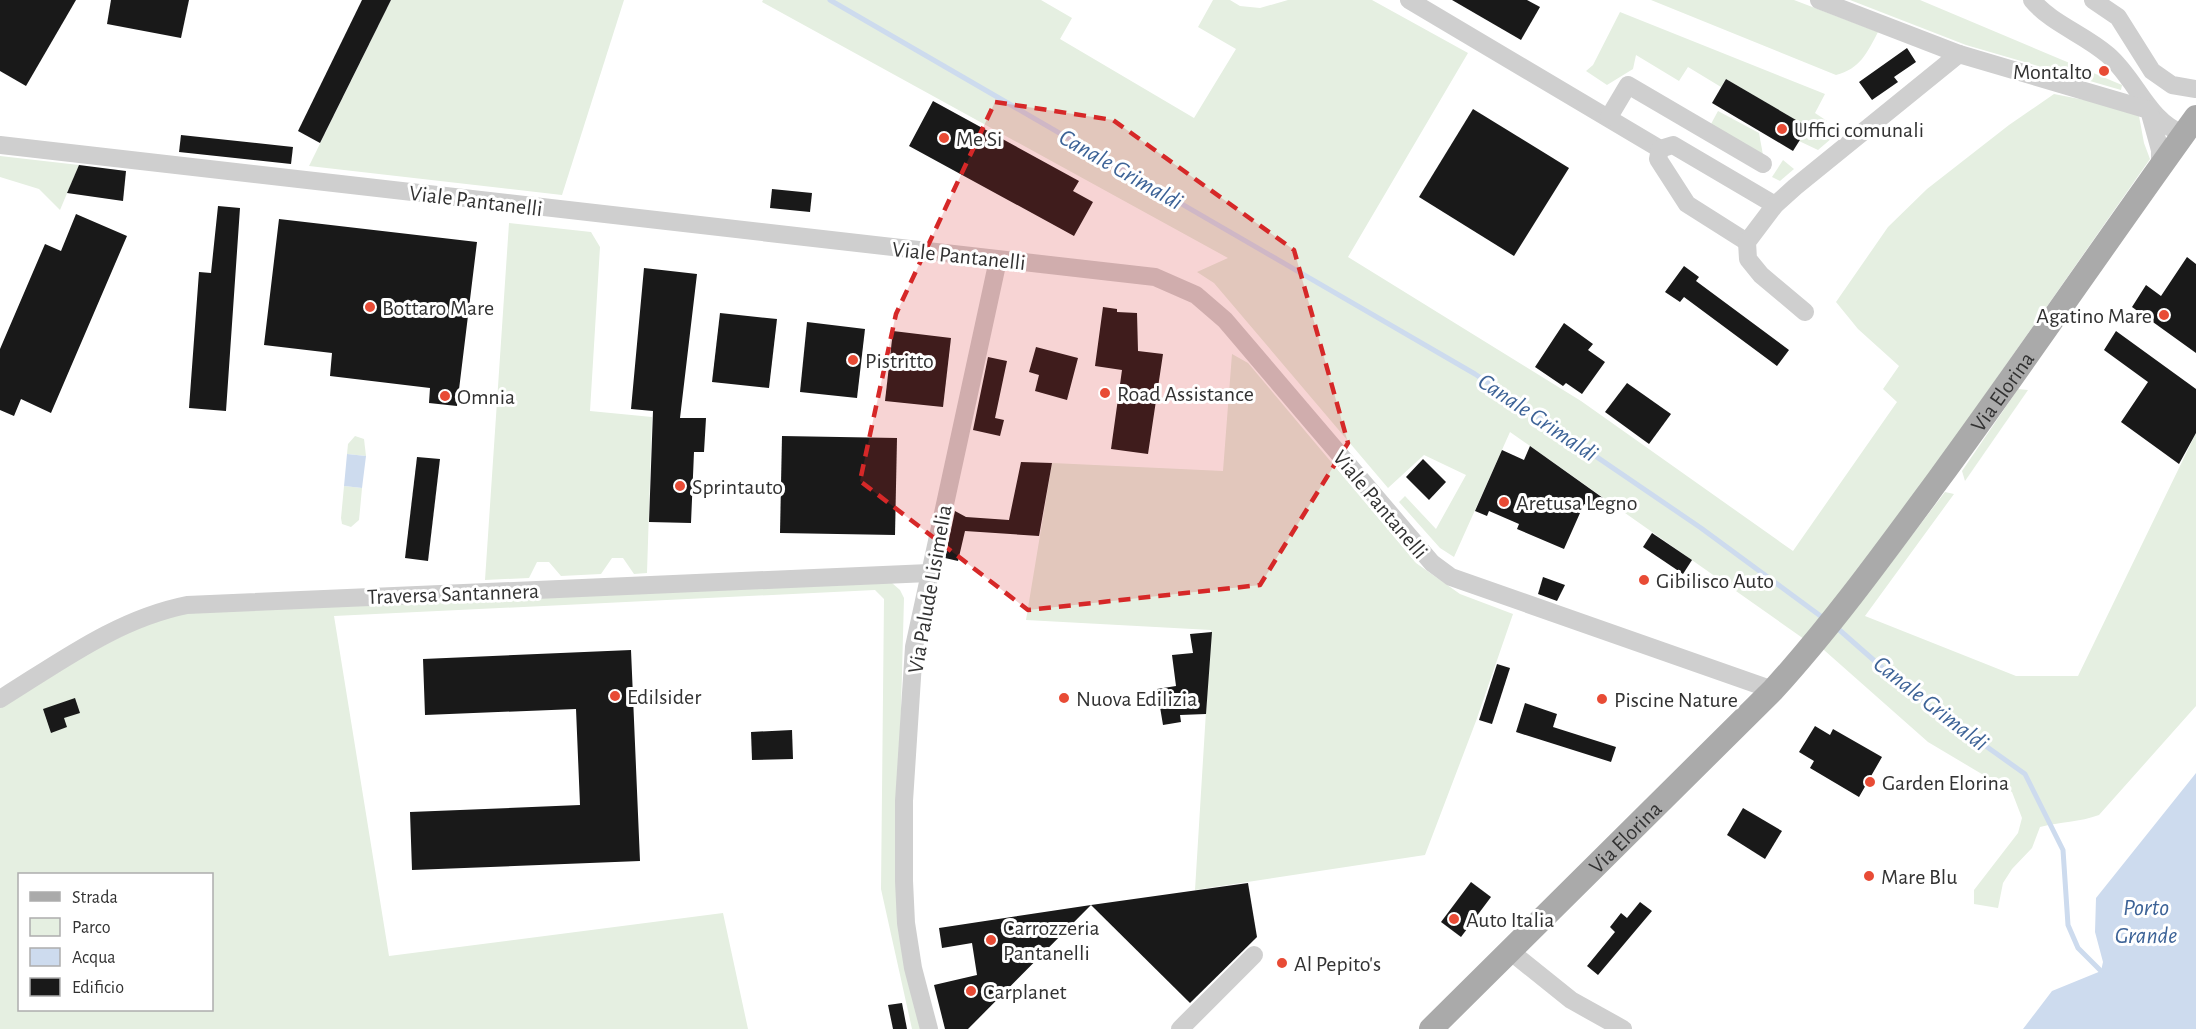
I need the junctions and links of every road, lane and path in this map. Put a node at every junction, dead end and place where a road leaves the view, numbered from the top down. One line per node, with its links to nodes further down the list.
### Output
1 (1409, 0): 10 (street)
2 (1820, 0): 5 (street)
3 (2032, 0): 8 (street)
4 (2093, 0): 6 (street)
5 (1959, 54): 8 (street); 16 (street)
6 (2172, 85): 7 (street); 8 (street); 9 (street)
7 (2196, 89)
8 (2146, 103): 11 (street); 15 (street)
9 (2196, 104)
10 (1609, 117): 13 (street); 14 (street)
11 (2190, 126): 15 (main road, Via Elorina)
12 (0, 145): 18 (street, Viale Pantanelli)
13 (1660, 149): 16 (street); 17 (street)
14 (1763, 164)
15 (2160, 169): 21 (main road, Via Elorina)
16 (1775, 205): 17 (street)
17 (1747, 242): 19 (street)
18 (998, 260): 20 (street, Via Palude Lisimelia); 21 (street, Viale Pantanelli)
19 (1805, 312)
20 (929, 573): 22 (street, Traversa Santannera); 25 (street, Via Palude Lisimelia)
21 (1773, 690): 23 (main road, Via Elorina)
22 (0, 699)
23 (1510, 951): 27 (main road, Via Elorina); 28 (street)
24 (1254, 956): 26 (street)
25 (929, 1029)
26 (1180, 1029)
27 (1431, 1029)
28 (1623, 1029)

